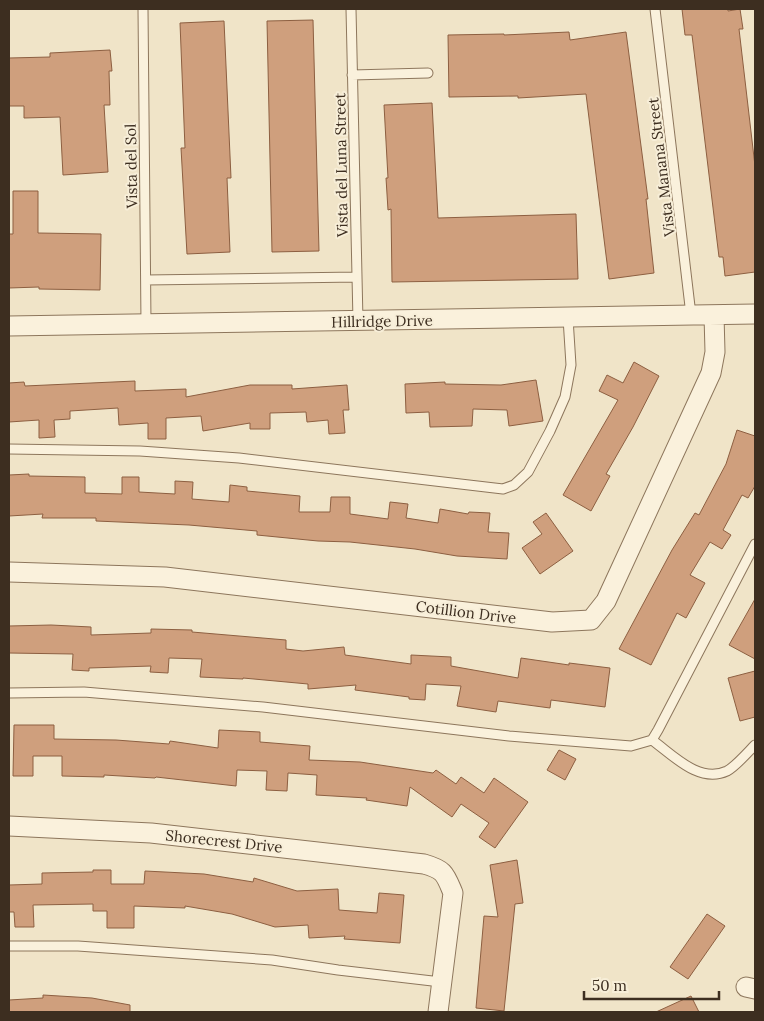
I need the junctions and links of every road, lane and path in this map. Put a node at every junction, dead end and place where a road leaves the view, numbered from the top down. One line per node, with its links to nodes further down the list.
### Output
1 (143, 9): 7 (lane, Vista del Sol)
2 (351, 9): 5 (lane, Vista del Luna Street)
3 (656, 12): 9 (lane, Vista Manana Street)
4 (428, 73): 5 (lane)
5 (352, 75): 6 (lane, Vista del Luna Street)
6 (357, 277): 7 (lane); 12 (lane, Vista del Luna Street)
7 (146, 280): 13 (lane, Vista del Sol)
8 (755, 314): 10 (street, Hillridge Drive)
9 (691, 315): 10 (street, Hillridge Drive); 11 (street, Hillridge Drive)
10 (714, 315): 17 (street, Cotillion Drive)
11 (568, 318): 12 (street, Hillridge Drive); 15 (lane)
12 (358, 321): 13 (street, Hillridge Drive)
13 (146, 323): 14 (street, Hillridge Drive)
14 (9, 326)
15 (9, 449)
16 (755, 544): 19 (lane)
17 (9, 572)
18 (9, 693): 19 (lane)
19 (652, 740): 20 (lane)
20 (755, 745)
21 (9, 826): 23 (street, Shorecrest Drive)
22 (9, 946): 23 (lane)
23 (441, 982): 24 (street)
24 (438, 1012)

